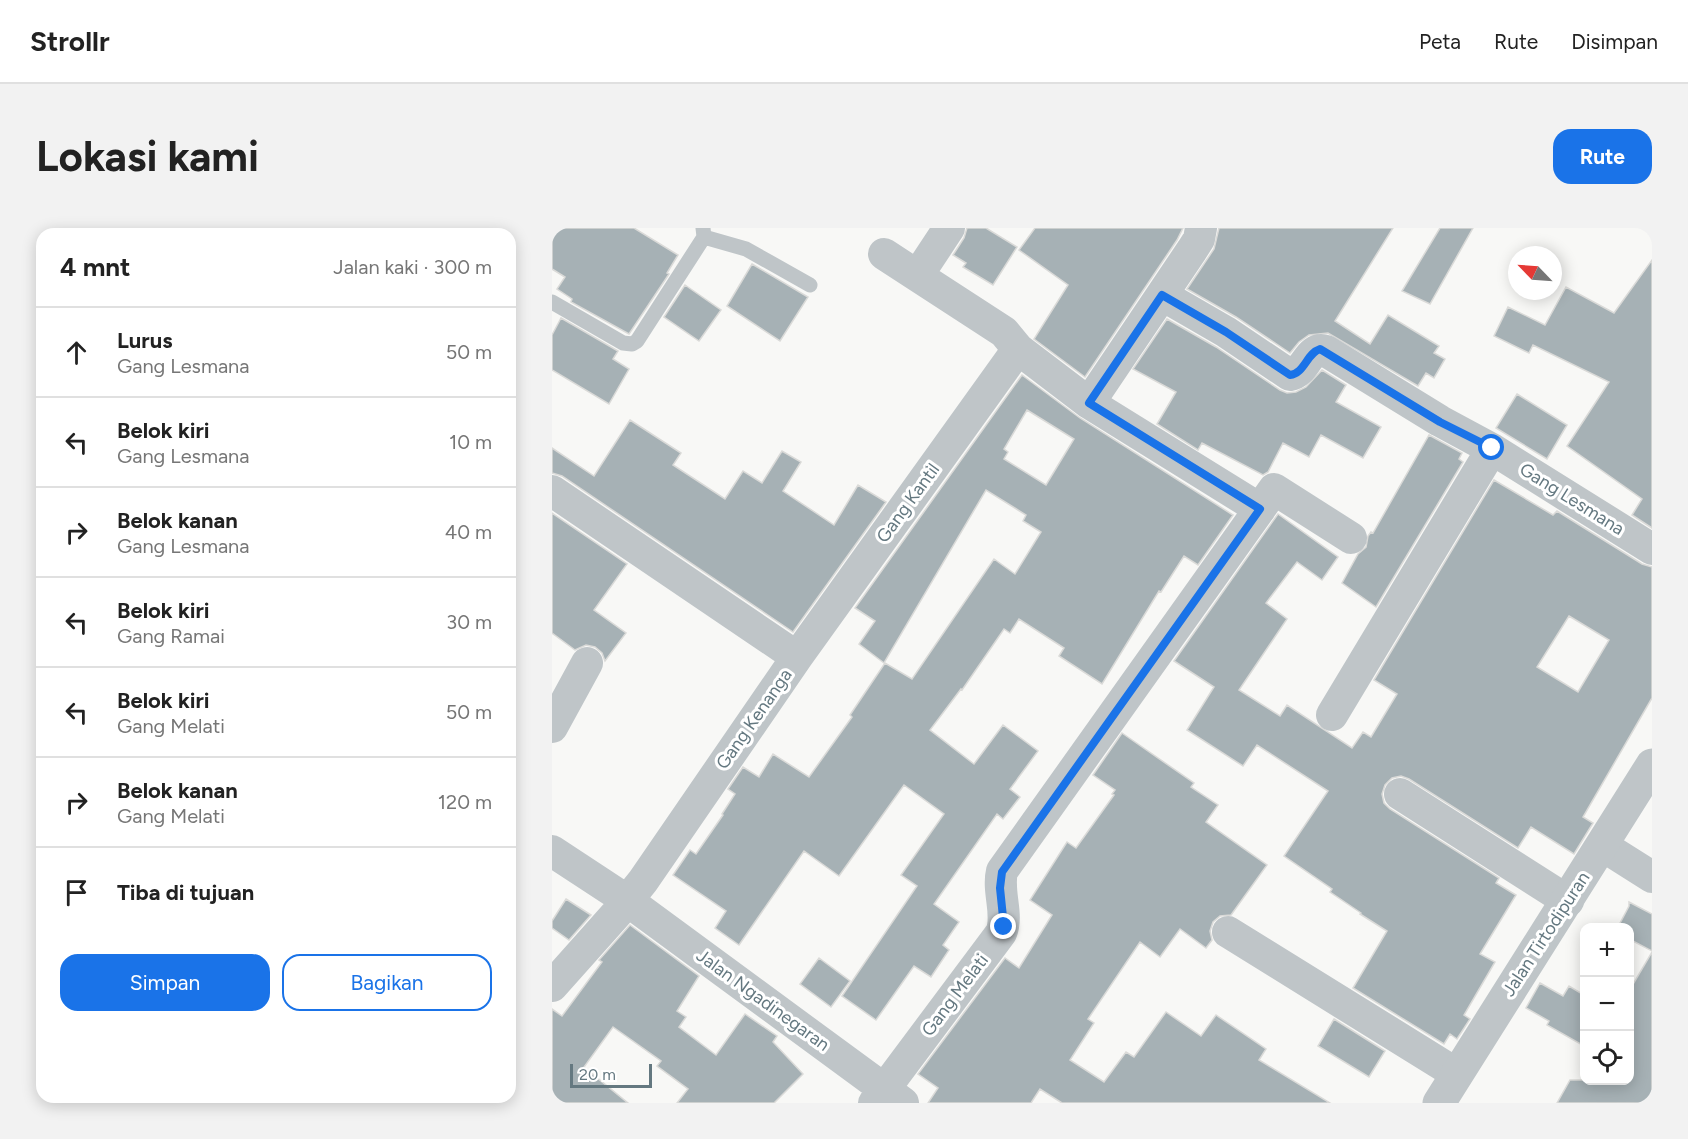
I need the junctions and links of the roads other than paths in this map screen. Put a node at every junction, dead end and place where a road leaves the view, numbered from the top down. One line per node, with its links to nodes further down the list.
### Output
1 (949, 228): 5 (street)
2 (1201, 228): 7 (street)
3 (703, 232): 6 (lane); 8 (lane)
4 (885, 254): 5 (street)
5 (918, 275): 9 (street)
6 (810, 285)
7 (1162, 295): 10 (street); 11 (street, Gang Lesmana)
8 (552, 302)
9 (1018, 349): 10 (street); 16 (street, Gang Kantil)
10 (1089, 403): 13 (street)
11 (1492, 448): 15 (street, Gang Lesmana); 18 (street)
12 (552, 491): 16 (street, Gang Kenanga)
13 (1260, 509): 14 (street, Gang Melati); 30 (street, Gang Melati)
14 (1351, 538)
15 (1652, 549)
16 (797, 657): 25 (street, Gang Kenanga)
17 (587, 663): 19 (street)
18 (1332, 716)
19 (552, 727)
20 (1652, 765): 22 (street, Jalan Tirtodipuran)
21 (1400, 794): 26 (street)
22 (1603, 846): 24 (street); 26 (street, Jalan Tirtodipuran)
23 (552, 851): 25 (street, Jalan Ngadinegaran)
24 (1652, 877)
25 (628, 901): 28 (street, Gang Kenanga); 30 (street, Jalan Ngadinegaran)
26 (1568, 901): 29 (street, Jalan Tirtodipuran)
27 (1228, 932): 29 (street)
28 (552, 986)
29 (1457, 1074): 31 (street, Jalan Tirtodipuran)
30 (887, 1098)
31 (1439, 1103)

